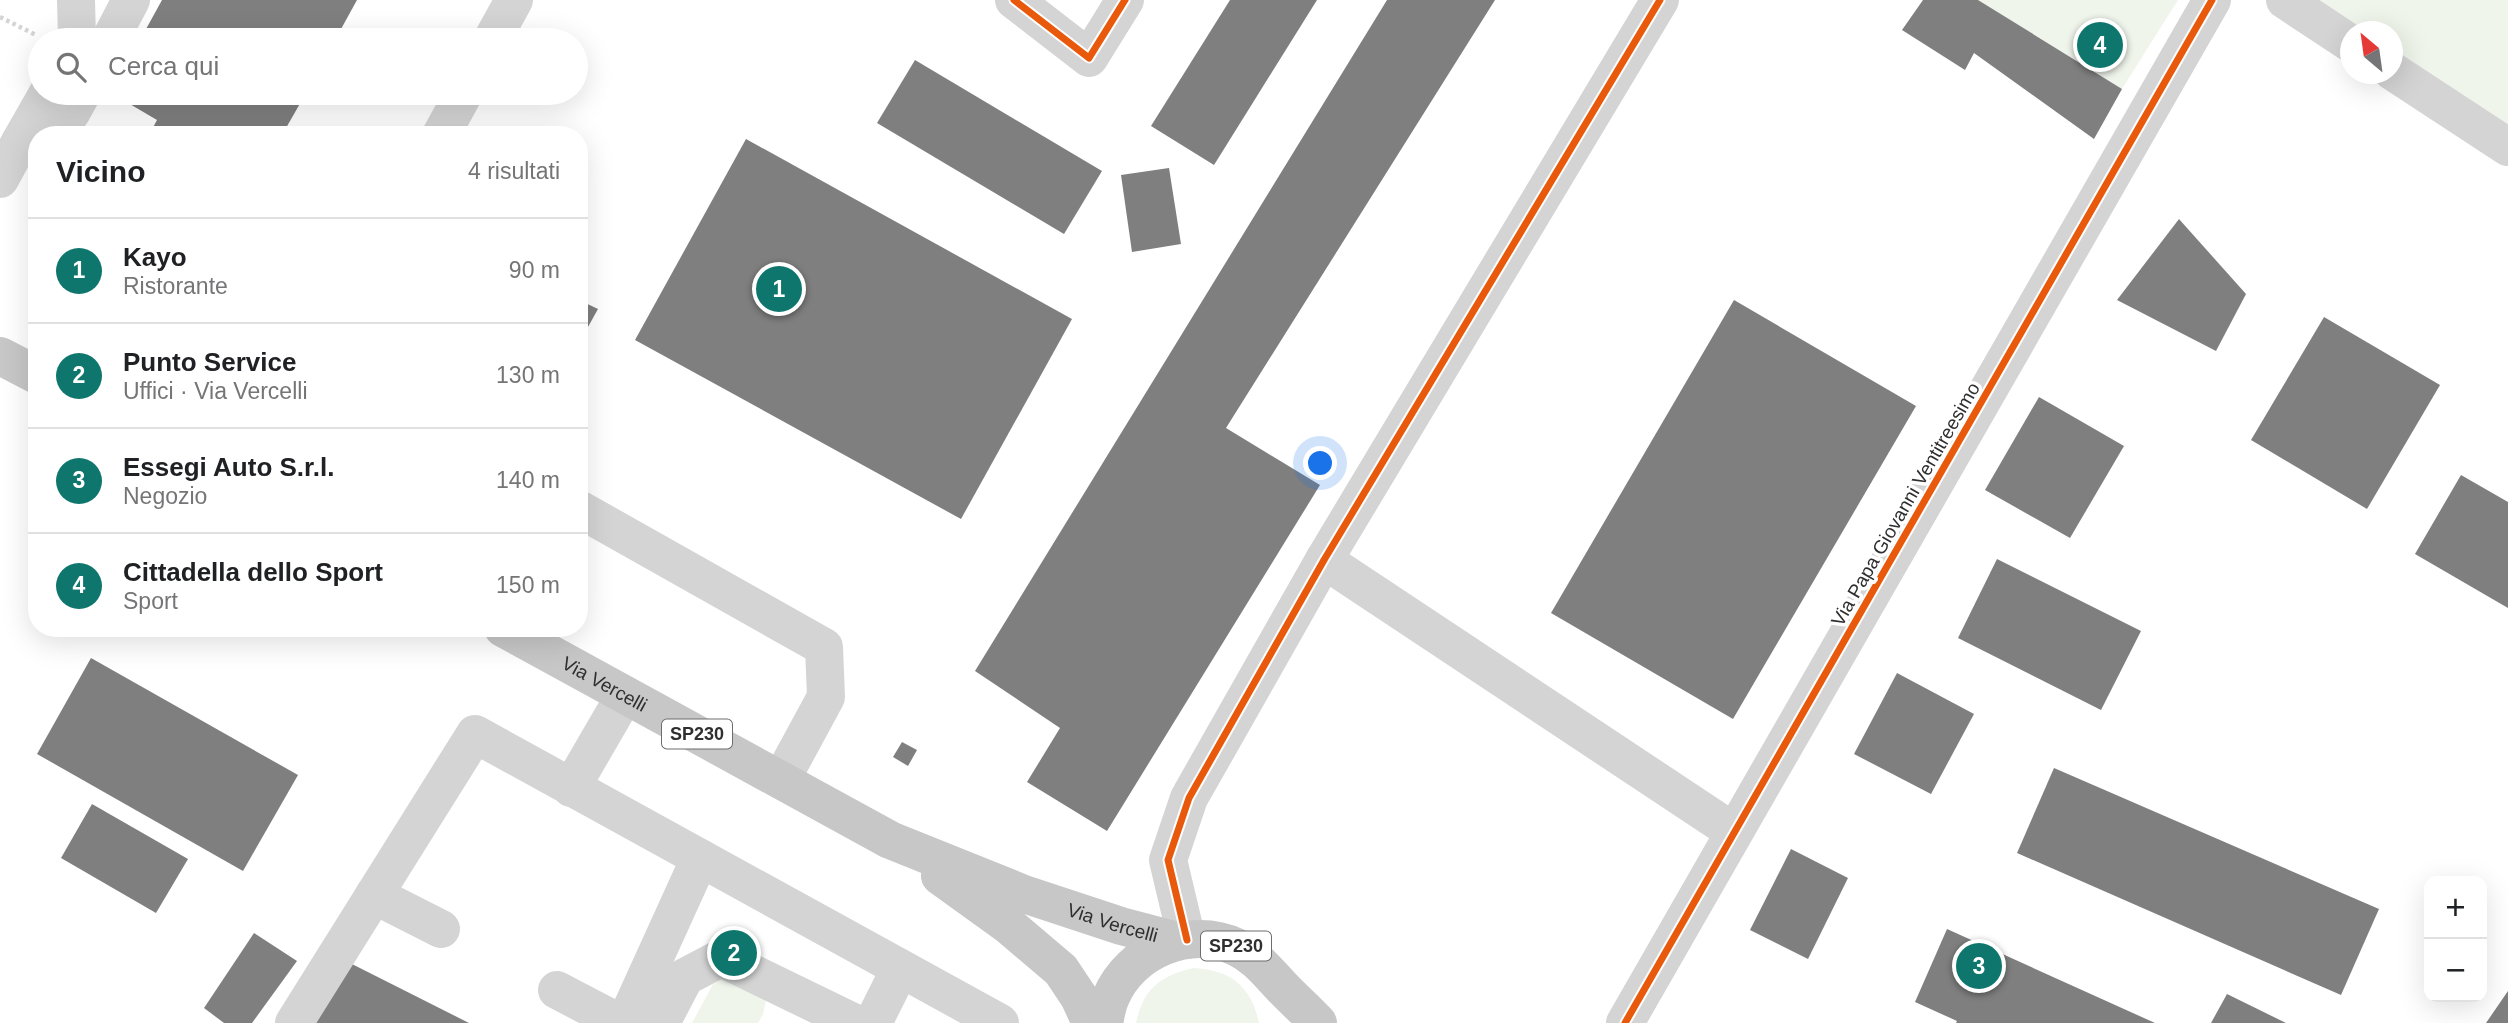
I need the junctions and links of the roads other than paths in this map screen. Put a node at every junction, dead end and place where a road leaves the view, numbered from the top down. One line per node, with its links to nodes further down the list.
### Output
1 (76, 0): 9 (street)
2 (131, 0): 10 (street)
3 (514, 0): 11 (street)
4 (1014, 0): 5 (street)
5 (1125, 0)
6 (1660, 0): 28 (street)
7 (2212, 0): 33 (street, Via Papa Giovanni Ventitreesimo)
8 (2285, 0): 12 (street)
9 (77, 28)
10 (116, 28)
11 (499, 28)
12 (2340, 36)
13 (2403, 78): 23 (street)
14 (41, 105): 17 (street)
15 (75, 105): 18 (street)
16 (457, 105): 19 (street)
17 (29, 126)
18 (48, 126)
19 (446, 126)
20 (28, 128): 22 (street)
21 (28, 137): 22 (street)
22 (20, 142): 24 (street)
23 (2508, 147)
24 (0, 178)
25 (0, 356): 26 (main road)
26 (28, 370)
27 (588, 514): 31 (street)
28 (1324, 560): 33 (street); 38 (street)
29 (519, 637): 30 (main road, Via Vercelli / SP230)
30 (625, 695): 31 (main road, Via Vercelli / SP230); 32 (street)
31 (781, 780): 34 (main road, Via Vercelli / SP230)
32 (571, 788): 35 (street); 36 (street)
33 (1734, 832): 53 (street, Via Papa Giovanni Ventitreesimo)
34 (890, 840): 38 (main road, Via Vercelli / SP230); 49 (main road, Via Vercelli / SP230)
35 (700, 858): 39 (street); 45 (street)
36 (374, 895): 37 (street); 43 (street)
37 (441, 929)
38 (1183, 941): 40 (main road, Via Vercelli / SP230); 50 (main road, Via Vercelli / SP230)
39 (901, 968): 47 (street); 48 (street)
40 (1280, 985): 51 (main road, Via Vercelli / SP230); 52 (main road, Via Vercelli / SP230)
41 (557, 990): 44 (street)
42 (834, 1019): 46 (street)
43 (294, 1023)
44 (620, 1023)
45 (625, 1023)
46 (661, 1023)
47 (873, 1023)
48 (1000, 1023)
49 (1091, 1023)
50 (1104, 1023)
51 (1292, 1023)
52 (1318, 1023)
53 (1625, 1023)

